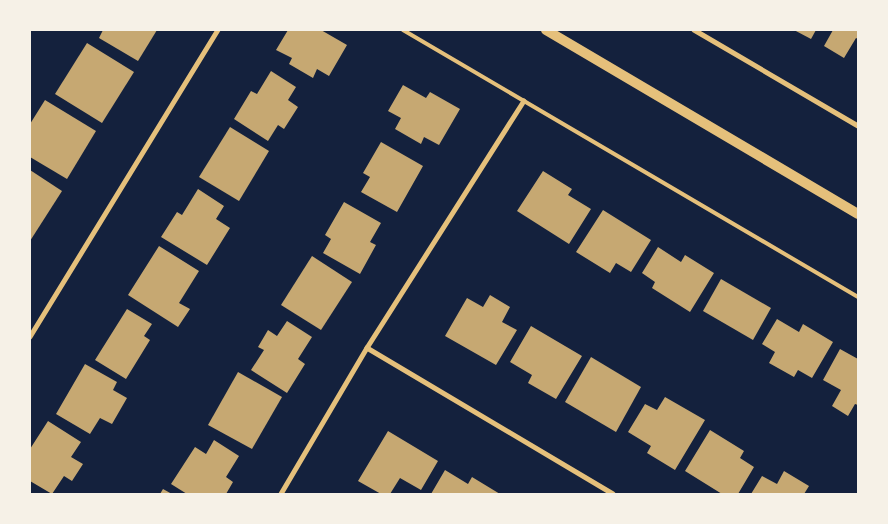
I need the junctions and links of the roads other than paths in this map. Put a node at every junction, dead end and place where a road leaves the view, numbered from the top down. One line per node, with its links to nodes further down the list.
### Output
1 (218, 30): 9 (street)
2 (403, 30): 5 (lane)
3 (546, 30): 7 (main road)
4 (694, 30): 6 (street)
5 (524, 101): 8 (lane); 10 (street)
6 (858, 126)
7 (858, 214)
8 (858, 297)
9 (30, 337)
10 (367, 348): 11 (street); 12 (street)
11 (280, 494)
12 (613, 494)

